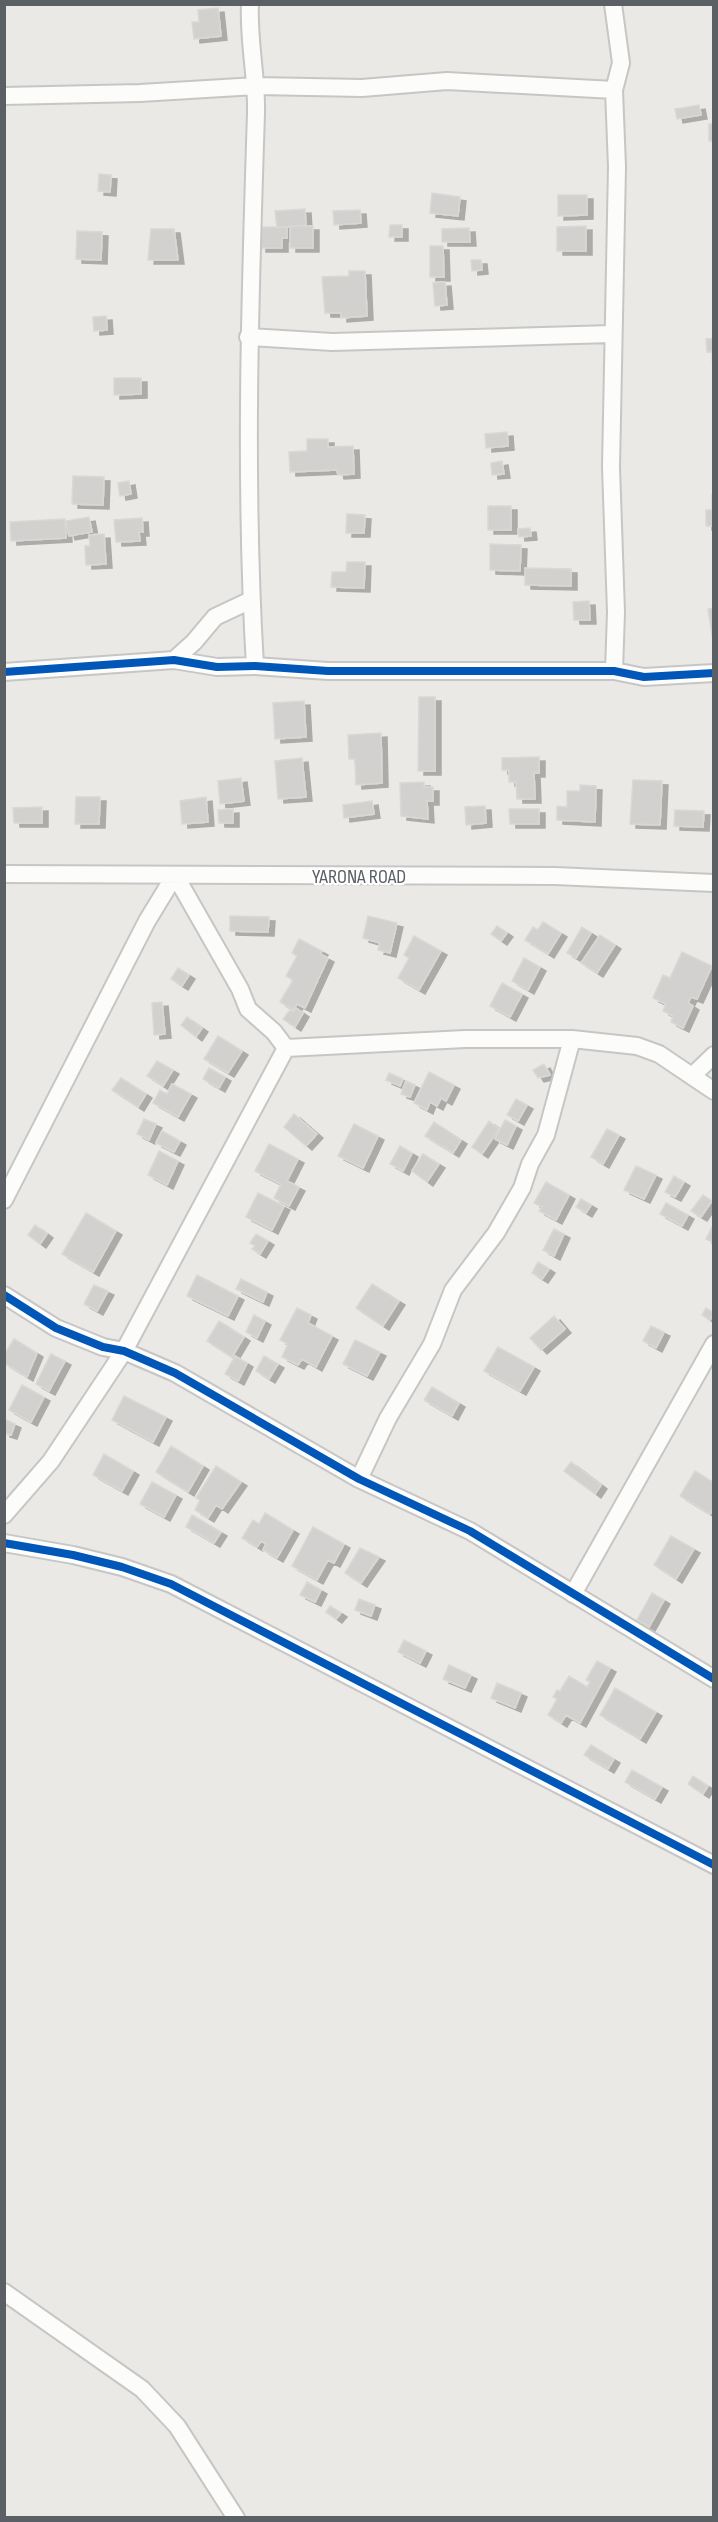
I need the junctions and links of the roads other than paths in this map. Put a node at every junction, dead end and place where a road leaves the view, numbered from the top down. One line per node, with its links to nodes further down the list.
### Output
1 (250, 4): 3 (street)
2 (613, 4): 4 (street)
3 (257, 86): 4 (street); 5 (street); 7 (street)
4 (614, 90): 6 (street)
5 (4, 96)
6 (612, 334): 7 (street); 11 (street)
7 (248, 337): 8 (street)
8 (251, 600): 9 (street); 10 (street)
9 (174, 660): 10 (street); 12 (street)
10 (255, 666): 11 (street)
11 (614, 670): 13 (street)
12 (4, 672)
13 (714, 673)
14 (4, 874): 15 (street, YARONA ROAD)
15 (175, 875): 16 (street, YARONA ROAD); 18 (street); 22 (street)
16 (711, 885)
17 (572, 1039): 18 (street); 20 (street); 26 (street)
18 (286, 1048): 25 (street)
19 (714, 1055): 20 (street)
20 (692, 1076): 21 (street)
21 (714, 1091)
22 (4, 1200)
23 (4, 1295): 25 (street)
24 (714, 1344): 29 (street)
25 (124, 1351): 26 (street); 27 (street)
26 (359, 1479): 29 (street)
27 (4, 1515)
28 (4, 1543): 31 (street)
29 (573, 1594): 30 (street)
30 (714, 1679)
31 (714, 1865)
32 (4, 2292): 33 (street)
33 (236, 2517)

